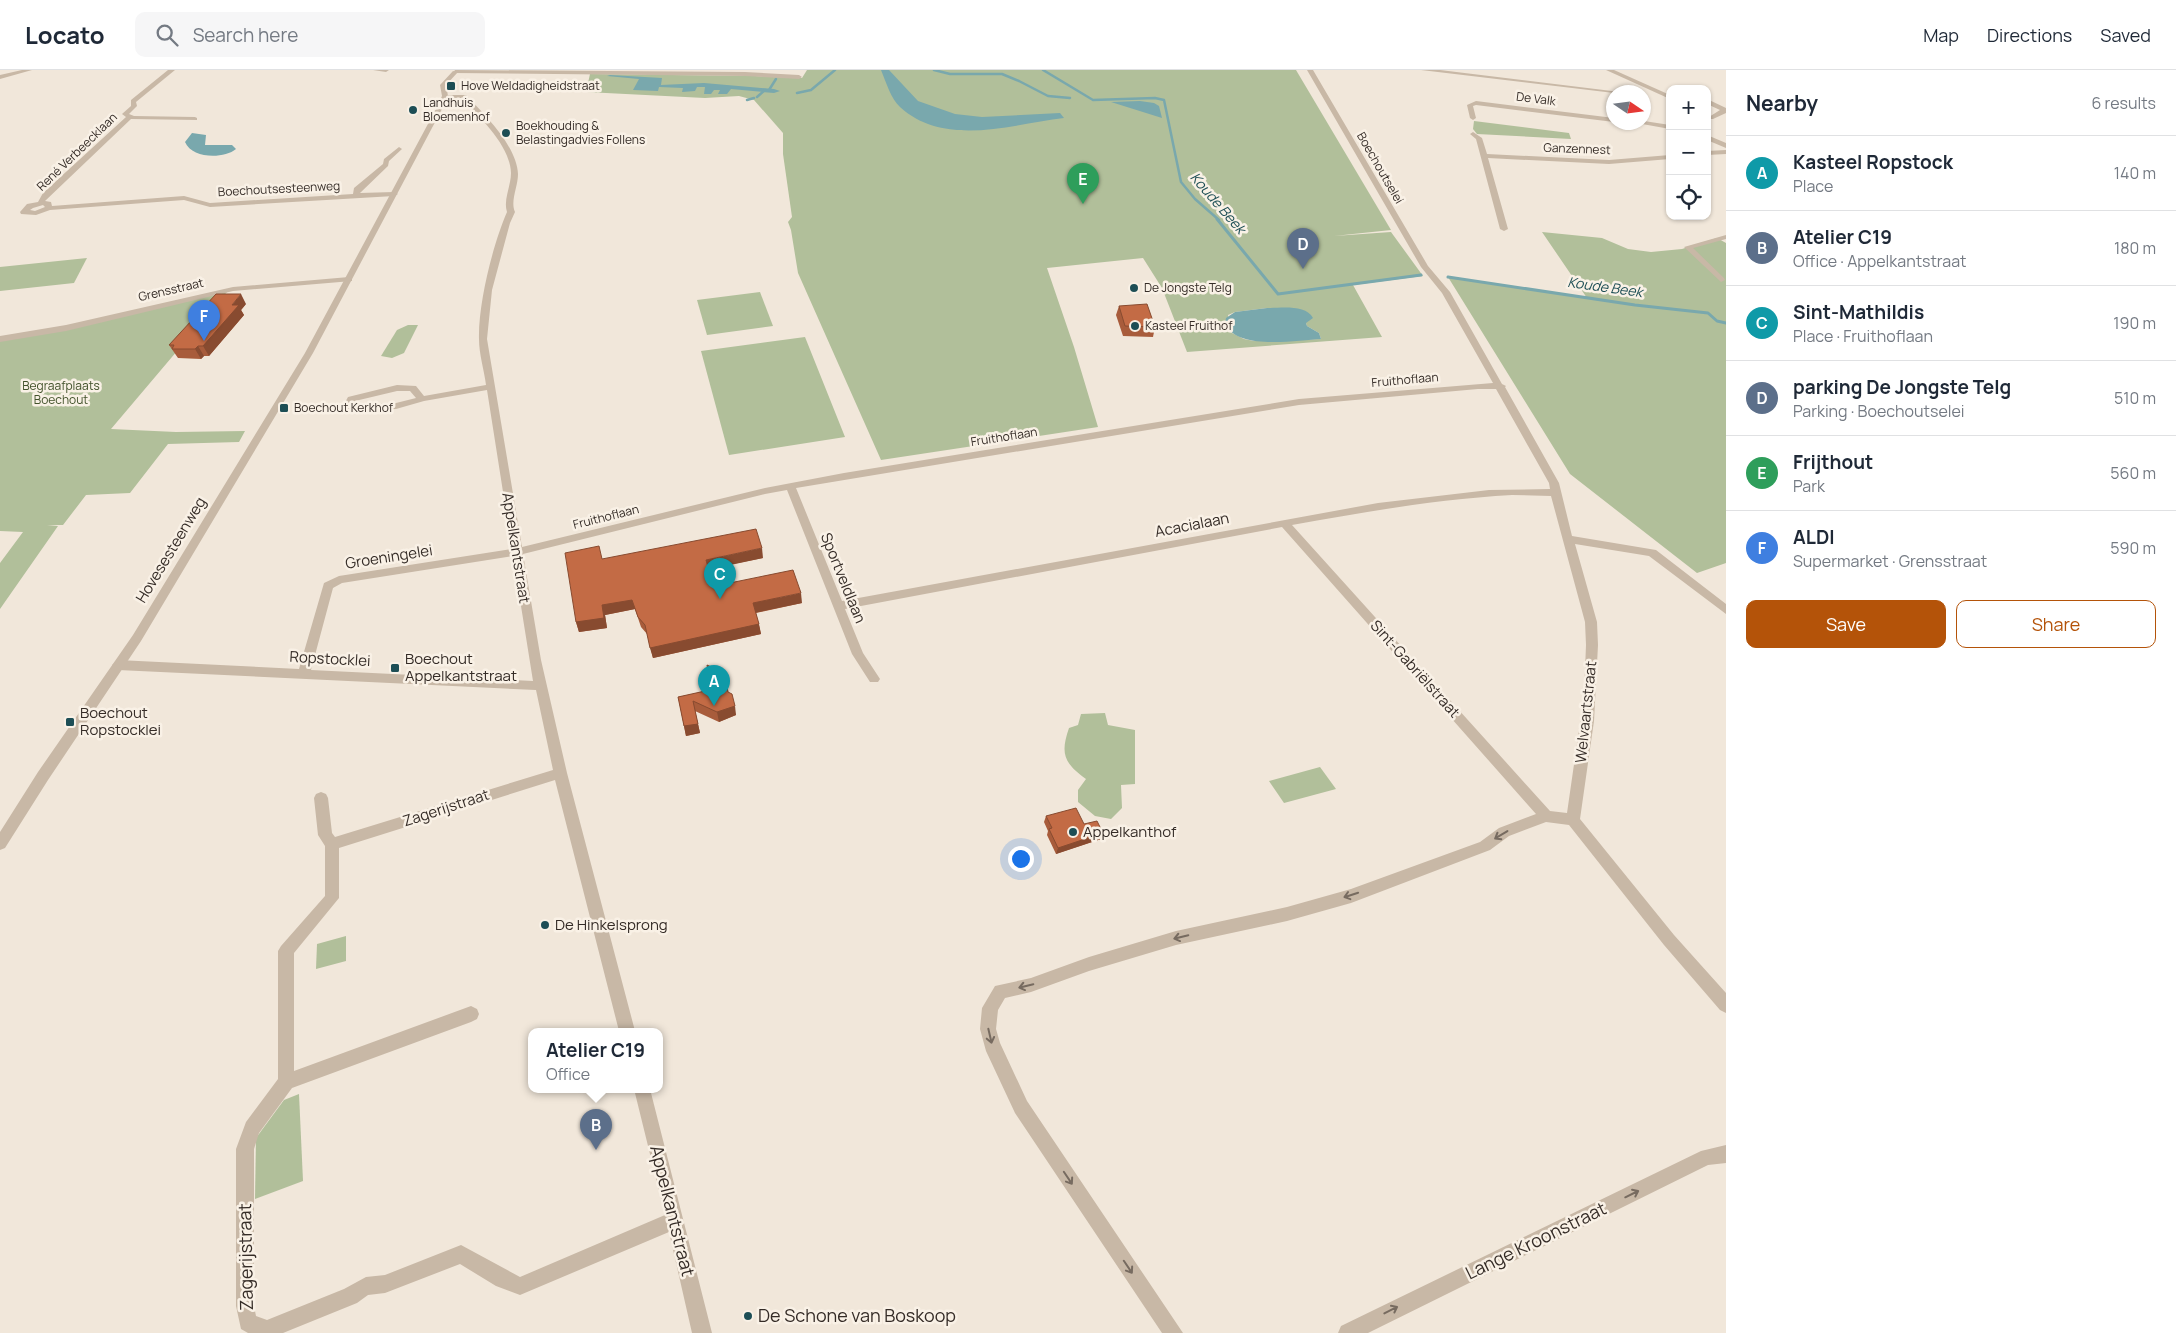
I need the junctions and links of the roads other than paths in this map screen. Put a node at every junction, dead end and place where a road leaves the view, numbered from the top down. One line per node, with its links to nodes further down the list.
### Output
1 (29, 70): 10 (street)
2 (172, 70): 20 (street, René Verbeecklaan)
3 (376, 70): 4 (street)
4 (386, 70)
5 (1310, 70): 41 (street, Boechoutselei)
6 (1424, 70): 11 (street)
7 (1608, 70): 13 (street)
8 (455, 71): 9 (street); 12 (street)
9 (799, 76)
10 (0, 77)
11 (1606, 91)
12 (445, 95): 35 (street); 46 (street, Appelkantstraat)
13 (1666, 96)
14 (1652, 97): 15 (street)
15 (1666, 98)
16 (1717, 99): 17 (street)
17 (1711, 100)
18 (1711, 102): 19 (street)
19 (1726, 111): 21 (street)
20 (130, 117): 23 (street, René Verbeecklaan); 37 (street, René Verbeecklaan)
21 (1711, 117)
22 (1473, 118): 24 (street, De Valk)
23 (195, 119)
24 (1606, 119)
25 (1651, 124): 26 (street)
26 (1666, 126)
27 (1473, 134): 33 (street)
28 (1711, 139): 29 (street)
29 (1726, 146)
30 (399, 149): 36 (street, Boechoutsesteenweg)
31 (1726, 152): 32 (street)
32 (1711, 154)
33 (1483, 156): 34 (street, Ganzennest); 39 (street)
34 (1666, 157)
35 (394, 194): 36 (street, Boechoutsesteenweg); 42 (street, Hovesesteenweg)
36 (361, 196): 38 (street, Boechoutsesteenweg)
37 (40, 204): 38 (street, Boechoutsesteenweg); 38 (street, Boechoutsesteenweg)
38 (49, 208)
39 (1504, 229)
40 (1726, 237): 43 (street)
41 (1432, 276): 45 (street, Welvaartstraat)
42 (349, 279): 44 (street, Grensstraat); 55 (street, Hovesesteenweg)
43 (1721, 280)
44 (0, 339)
45 (1501, 386): 48 (street, Fruithoflaan); 49 (street, Welvaartstraat)
46 (490, 387): 47 (street); 52 (street, Appelkantstraat)
47 (422, 399): 47 (street)
48 (790, 486): 52 (street, Fruithoflaan); 53 (street, Sportveldlaan)
49 (1555, 493): 50 (street, Acacialaan); 51 (street, Welvaartstraat)
50 (1284, 523): 53 (street, Acacialaan); 61 (street, Sint-Gabriëlstraat)
51 (1568, 539): 54 (street); 62 (street, Welvaartstraat)
52 (517, 552): 56 (street, Groeningelei); 58 (street, Appelkantstraat)
53 (838, 606): 57 (street, Sportveldlaan)
54 (1726, 610)
55 (118, 665): 56 (street, Ropstocklei); 63 (street, Hovesesteenweg)
56 (304, 674): 58 (street, Ropstocklei)
57 (874, 679)
58 (541, 686): 59 (street, Appelkantstraat)
59 (560, 773): 64 (street, Zagerijstraat); 67 (street, Appelkantstraat)
60 (322, 798): 64 (street)
61 (1546, 816): 62 (street); 73 (street, one-way to 73)
62 (1573, 820): 65 (street)
63 (0, 844)
64 (332, 844): 68 (street)
65 (1726, 1005)
66 (472, 1014): 68 (street)
67 (626, 1028)
68 (286, 1082): 71 (street, Zagerijstraat)
69 (643, 1093): 71 (street, Appelkantstraat)
70 (1726, 1154): 74 (street, Lange Kroonstraat, one-way to 70)
71 (676, 1220): 72 (street, Appelkantstraat)
72 (702, 1333)
73 (1173, 1333)
74 (1348, 1333)

